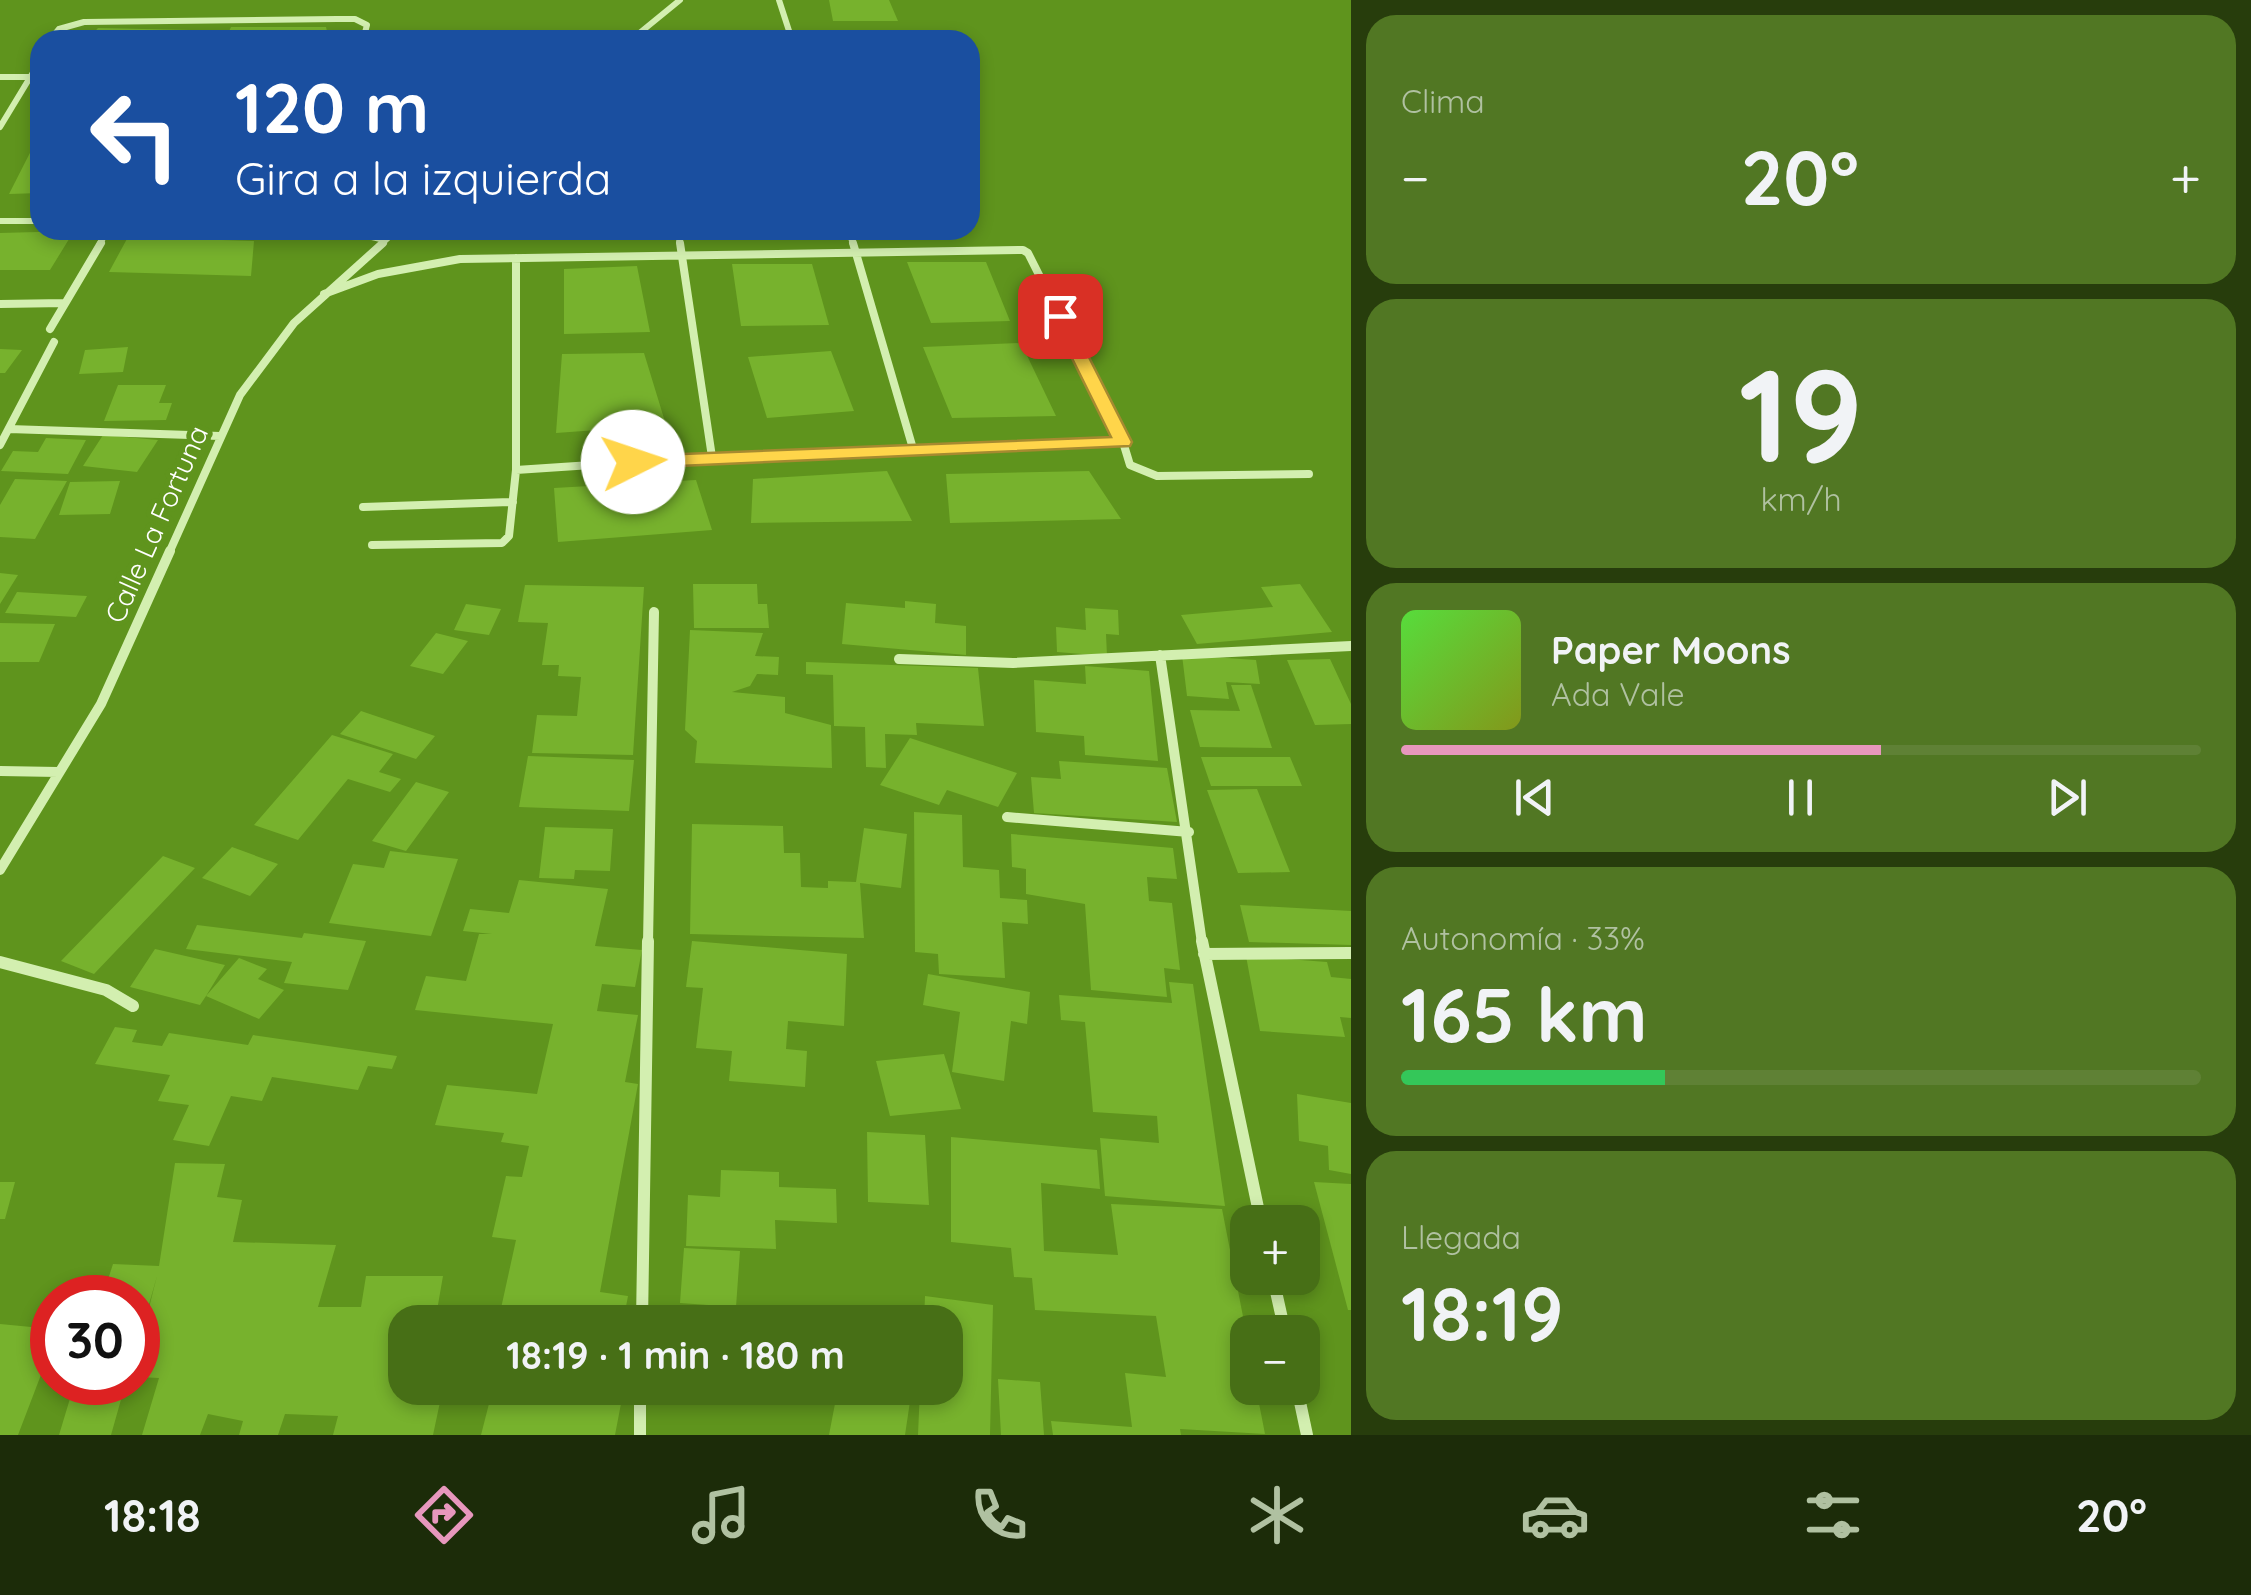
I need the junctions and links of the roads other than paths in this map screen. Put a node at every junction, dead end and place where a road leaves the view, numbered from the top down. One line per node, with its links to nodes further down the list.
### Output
1 (680, 0): 5 (street)
2 (780, 0): 6 (street)
3 (58, 30): 4 (street)
4 (366, 30)
5 (643, 30)
6 (789, 30)
7 (0, 77): 8 (street)
8 (30, 77)
9 (30, 85): 10 (street)
10 (0, 127)
11 (30, 221): 12 (street)
12 (0, 222)
13 (102, 240): 21 (street)
14 (385, 240): 20 (street, Calle La Fortuna)
15 (679, 240): 18 (street)
16 (852, 240): 17 (street)
17 (856, 252): 18 (street); 27 (street); 29 (street)
18 (681, 255): 19 (street); 30 (street)
19 (516, 258): 20 (street); 31 (street)
20 (324, 294): 26 (street, Calle La Fortuna)
21 (65, 303): 22 (street); 23 (street)
22 (0, 304)
23 (50, 330)
24 (54, 342): 25 (street)
25 (9, 429): 26 (street); 28 (street)
26 (220, 436): 41 (street, Calle La Fortuna)
27 (1123, 442): 29 (street); 32 (street)
28 (0, 445)
29 (914, 452): 30 (street)
30 (712, 457): 31 (street)
31 (516, 470): 33 (street)
32 (1309, 474)
33 (513, 502): 34 (street); 35 (street)
34 (364, 507)
35 (372, 545)
36 (654, 612): 50 (street)
37 (1351, 646): 38 (street)
38 (1160, 655): 39 (street); 43 (street)
39 (899, 660)
40 (0, 771): 41 (street)
41 (58, 772): 44 (street, Calle La Fortuna)
42 (1007, 817): 43 (street)
43 (1189, 832): 46 (street)
44 (0, 870)
45 (1351, 953): 46 (street)
46 (1204, 954): 49 (street)
47 (0, 962): 48 (street)
48 (133, 1006)
49 (1257, 1205)
50 (642, 1305)
51 (640, 1405): 53 (street)
52 (1300, 1405): 54 (street)
53 (640, 1435)
54 (1307, 1435)

